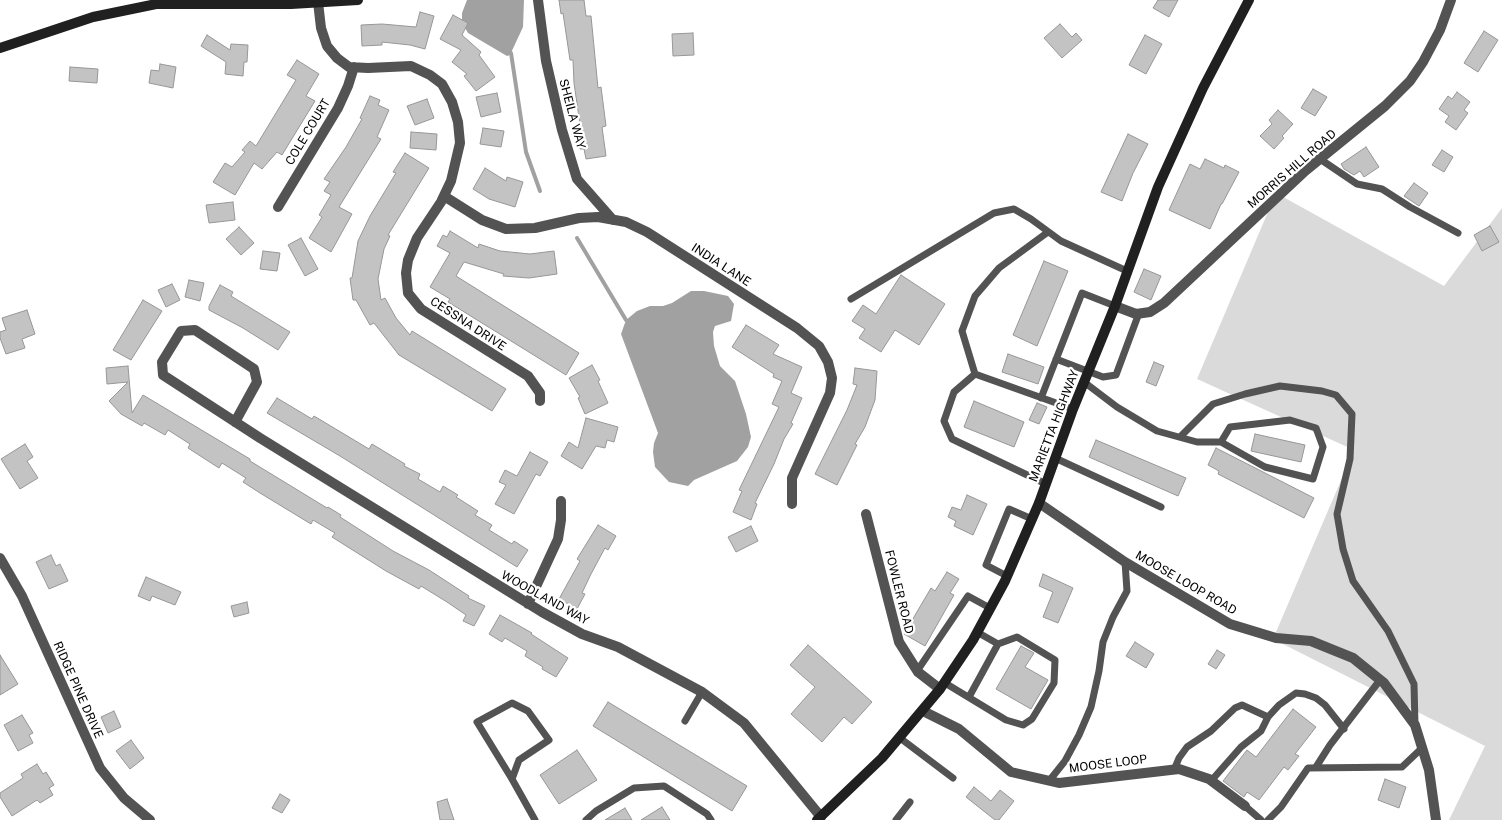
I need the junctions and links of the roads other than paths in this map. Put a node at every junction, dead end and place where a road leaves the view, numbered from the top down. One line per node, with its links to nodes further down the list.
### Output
1 (358, 0): 5 (main road)
2 (538, 0): 11 (street, SHEILA WAY)
3 (1249, 0): 14 (main road, MARIETTA HIGHWAY)
4 (1451, 0): 8 (street, MORRIS HILL ROAD)
5 (318, 2): 6 (main road); 7 (street)
6 (0, 48)
7 (354, 67): 9 (street, CESSNA DRIVE); 10 (street, COLE COURT)
8 (1320, 159): 13 (lane); 17 (street, MORRIS HILL ROAD)
9 (444, 196): 11 (street, INDIA LANE); 22 (street, CESSNA DRIVE)
10 (278, 207)
11 (613, 220): 31 (street, INDIA LANE)
12 (1048, 232): 14 (lane); 15 (lane); 19 (lane)
13 (1458, 233)
14 (1127, 271): 16 (main road, MARIETTA HIGHWAY)
15 (851, 299)
16 (1115, 306): 17 (street); 18 (lane); 20 (main road, MARIETTA HIGHWAY)
17 (1139, 313): 20 (lane)
18 (1056, 359): 20 (lane); 21 (lane)
19 (975, 374): 21 (lane); 28 (lane)
20 (1086, 377): 23 (main road, MARIETTA HIGHWAY); 25 (lane)
21 (1041, 398): 23 (lane)
22 (540, 401)
23 (1073, 409): 27 (main road, MARIETTA HIGHWAY)
24 (235, 422): 24 (street, WOODLAND WAY); 38 (street, WOODLAND WAY)
25 (1180, 437): 26 (lane); 50 (lane)
26 (1221, 442): 26 (lane)
27 (1055, 458): 28 (main road, MARIETTA HIGHWAY); 32 (lane)
28 (1046, 484): 30 (main road, MARIETTA HIGHWAY)
29 (561, 501): 38 (street)
30 (1039, 503): 34 (main road, MARIETTA HIGHWAY); 36 (street, MOOSE LOOP ROAD)
31 (792, 504)
32 (1161, 507)
33 (866, 514): 42 (street, FOWLER ROAD)
34 (1032, 519): 37 (main road, MARIETTA HIGHWAY); 37 (lane)
35 (1, 561): 63 (street, RIDGE PINE DRIVE)
36 (1125, 562): 43 (street, MOOSE LOOP ROAD); 58 (lane)
37 (1007, 576): 39 (main road, MARIETTA HIGHWAY)
38 (528, 604): 45 (street, WOODLAND WAY)
39 (990, 608): 40 (main road, MARIETTA HIGHWAY); 42 (lane)
40 (977, 632): 41 (lane); 44 (main road, MARIETTA HIGHWAY)
41 (998, 644): 46 (lane); 46 (lane)
42 (918, 671): 44 (street, FOWLER ROAD)
43 (1380, 680): 50 (street, MOOSE LOOP ROAD); 51 (lane)
44 (943, 686): 46 (lane); 47 (main road, MARIETTA HIGHWAY)
45 (702, 692): 49 (lane); 62 (street, WOODLAND WAY)
46 (969, 697)
47 (923, 711): 52 (main road, MARIETTA HIGHWAY); 58 (street, MOOSE LOOP)
48 (1268, 717): 51 (lane); 55 (lane); 59 (lane)
49 (685, 721)
50 (1415, 725): 53 (street, MOOSE LOOP ROAD)
51 (1344, 728): 54 (lane)
52 (900, 738): 56 (lane); 62 (main road, MARIETTA HIGHWAY)
53 (1422, 748): 54 (lane); 70 (street, MOOSE LOOP ROAD)
54 (1316, 767): 69 (lane)
55 (1174, 770): 58 (street, MOOSE LOOP); 59 (street, MOOSE LOOP)
56 (953, 778)
57 (512, 779): 57 (lane); 64 (lane)
58 (1049, 780)
59 (1211, 781): 61 (street, MOOSE LOOP)
60 (910, 802): 67 (lane)
61 (1246, 806): 68 (lane)
62 (819, 818)
63 (150, 820)
64 (535, 820)
65 (586, 820): 66 (lane)
66 (711, 820)
67 (896, 820)
68 (1261, 820)
69 (1268, 820)
70 (1436, 820)

